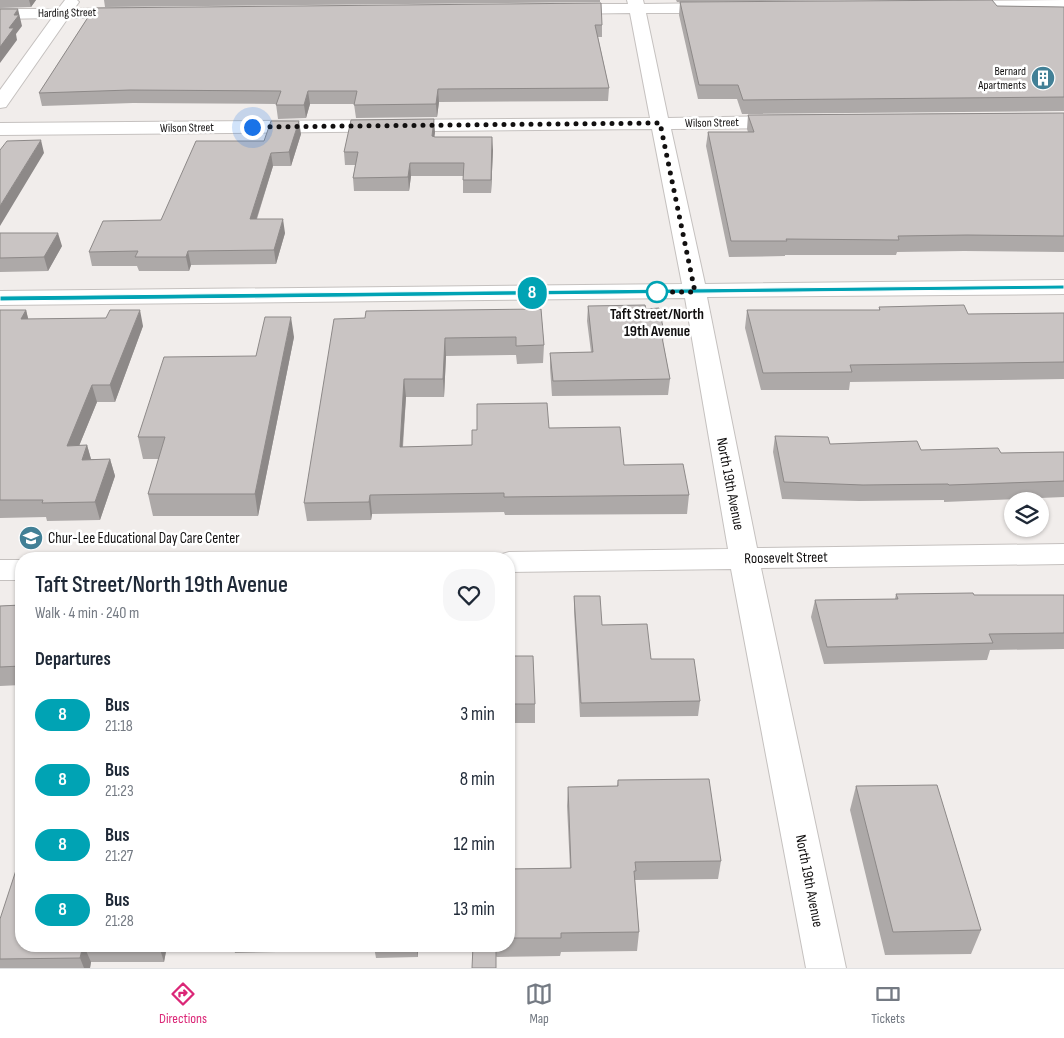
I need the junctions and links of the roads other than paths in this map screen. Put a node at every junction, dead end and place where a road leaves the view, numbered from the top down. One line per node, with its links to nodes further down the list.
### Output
1 (636, 4): 5 (street); 6 (street); 11 (street, North 19th Avenue)
2 (1064, 5): 3 (street)
3 (945, 6)
4 (67, 7): 7 (street, Harding Street); 8 (street, Harding Street); 9 (street)
5 (734, 8)
6 (548, 9)
7 (142, 13)
8 (0, 14)
9 (0, 103)
10 (808, 122): 11 (street, Wilson Street)
11 (660, 123): 12 (street, Wilson Street); 14 (street, North 19th Avenue)
12 (0, 130)
13 (1064, 287): 14 (street)
14 (695, 292): 15 (street); 17 (street, North 19th Avenue)
15 (0, 298)
16 (1064, 554): 17 (street, Roosevelt Street)
17 (744, 559): 18 (street, Roosevelt Street); 21 (street, North 19th Avenue)
18 (515, 562)
19 (0, 570): 20 (street)
20 (15, 570)
21 (826, 968)

